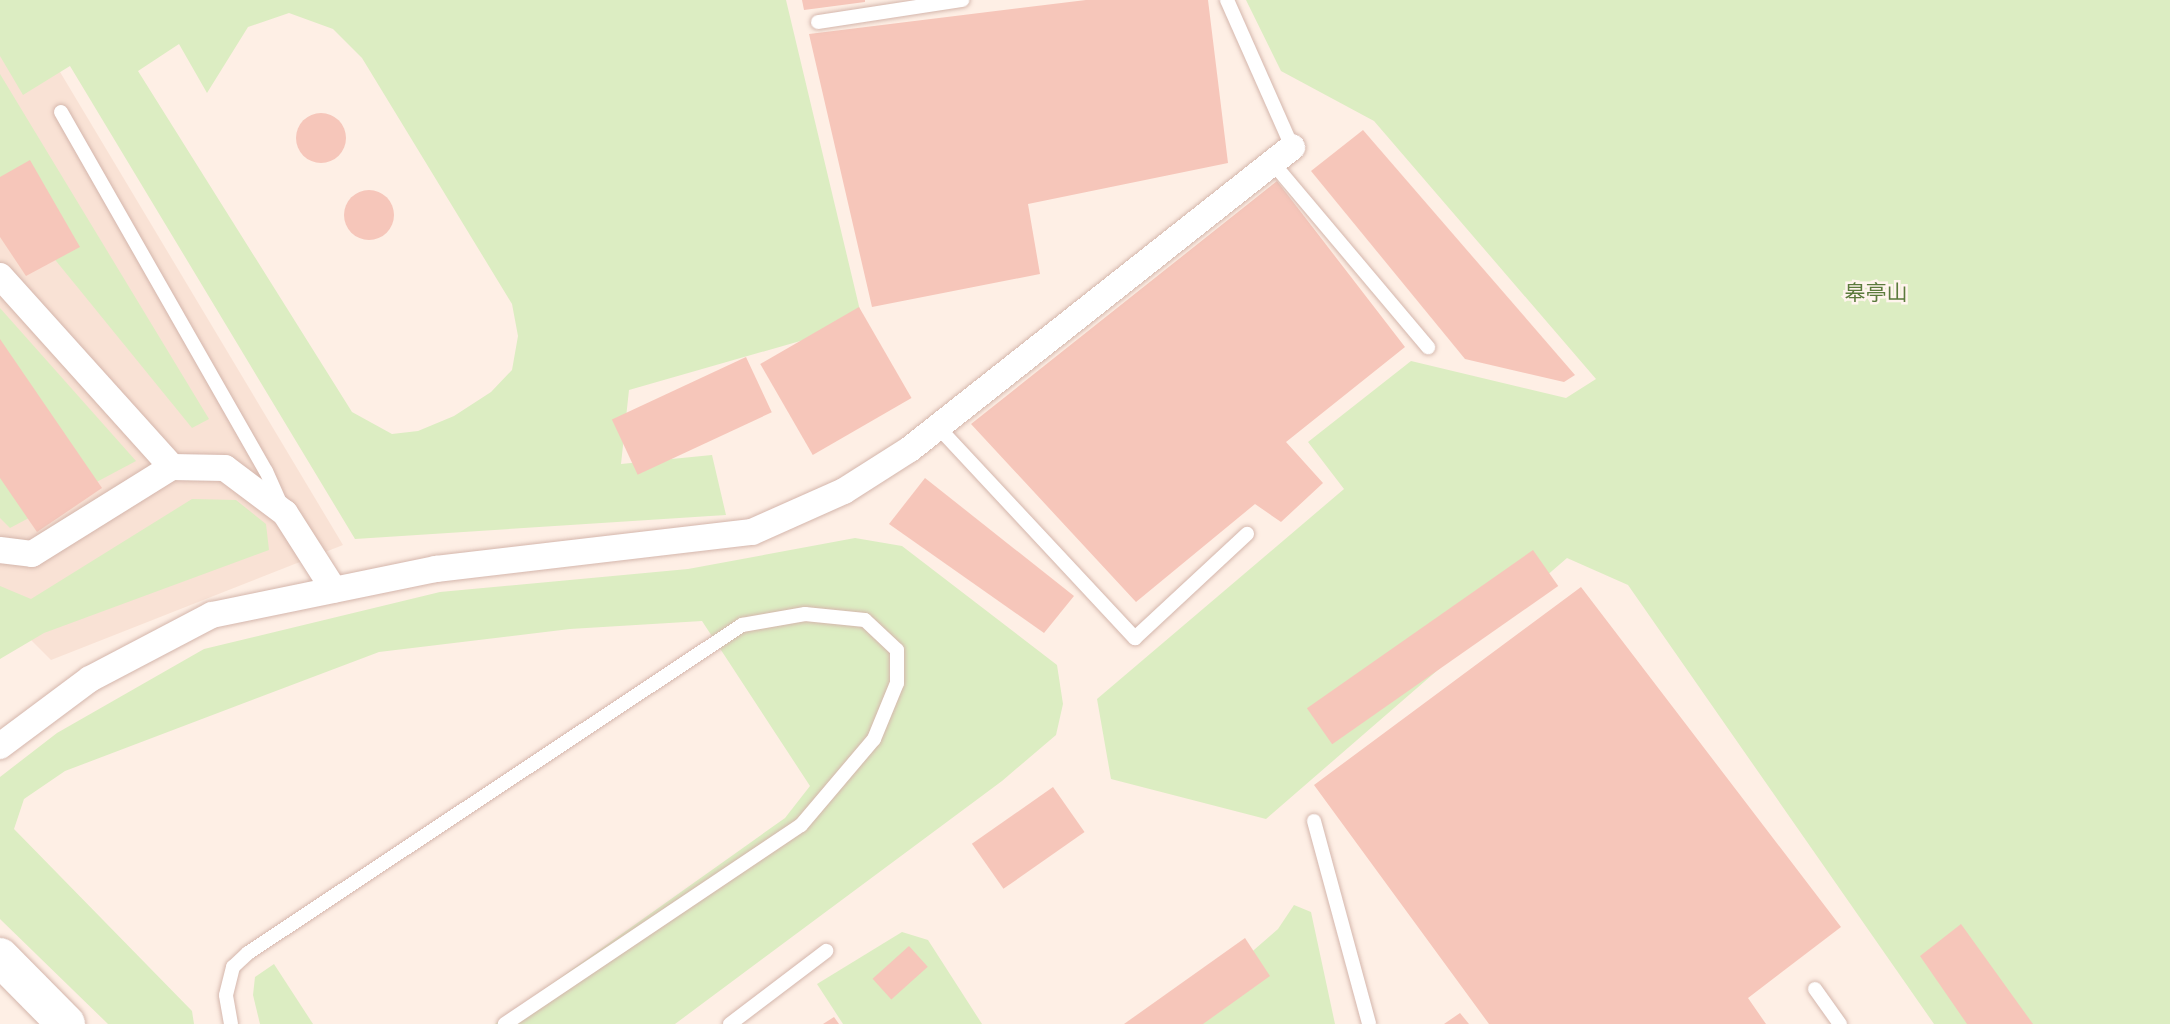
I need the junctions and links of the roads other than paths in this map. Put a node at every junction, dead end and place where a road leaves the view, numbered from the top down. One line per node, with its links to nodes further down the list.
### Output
1 (962, 0): 3 (lane)
2 (1227, 0): 5 (lane)
3 (818, 22)
4 (61, 112): 10 (lane)
5 (1283, 155): 7 (lane); 8 (street)
6 (0, 276): 9 (street)
7 (1428, 347)
8 (938, 427): 11 (lane); 13 (street)
9 (172, 467): 10 (street); 12 (street)
10 (285, 513): 13 (street)
11 (1247, 534)
12 (0, 550)
13 (334, 590): 14 (street)
14 (0, 746)
15 (1314, 821): 23 (lane)
16 (826, 951): 22 (lane)
17 (0, 957): 19 (main road)
18 (1815, 989): 24 (lane)
19 (66, 1024)
20 (231, 1024): 21 (lane)
21 (505, 1024)
22 (730, 1024)
23 (1369, 1024)
24 (1840, 1024)

